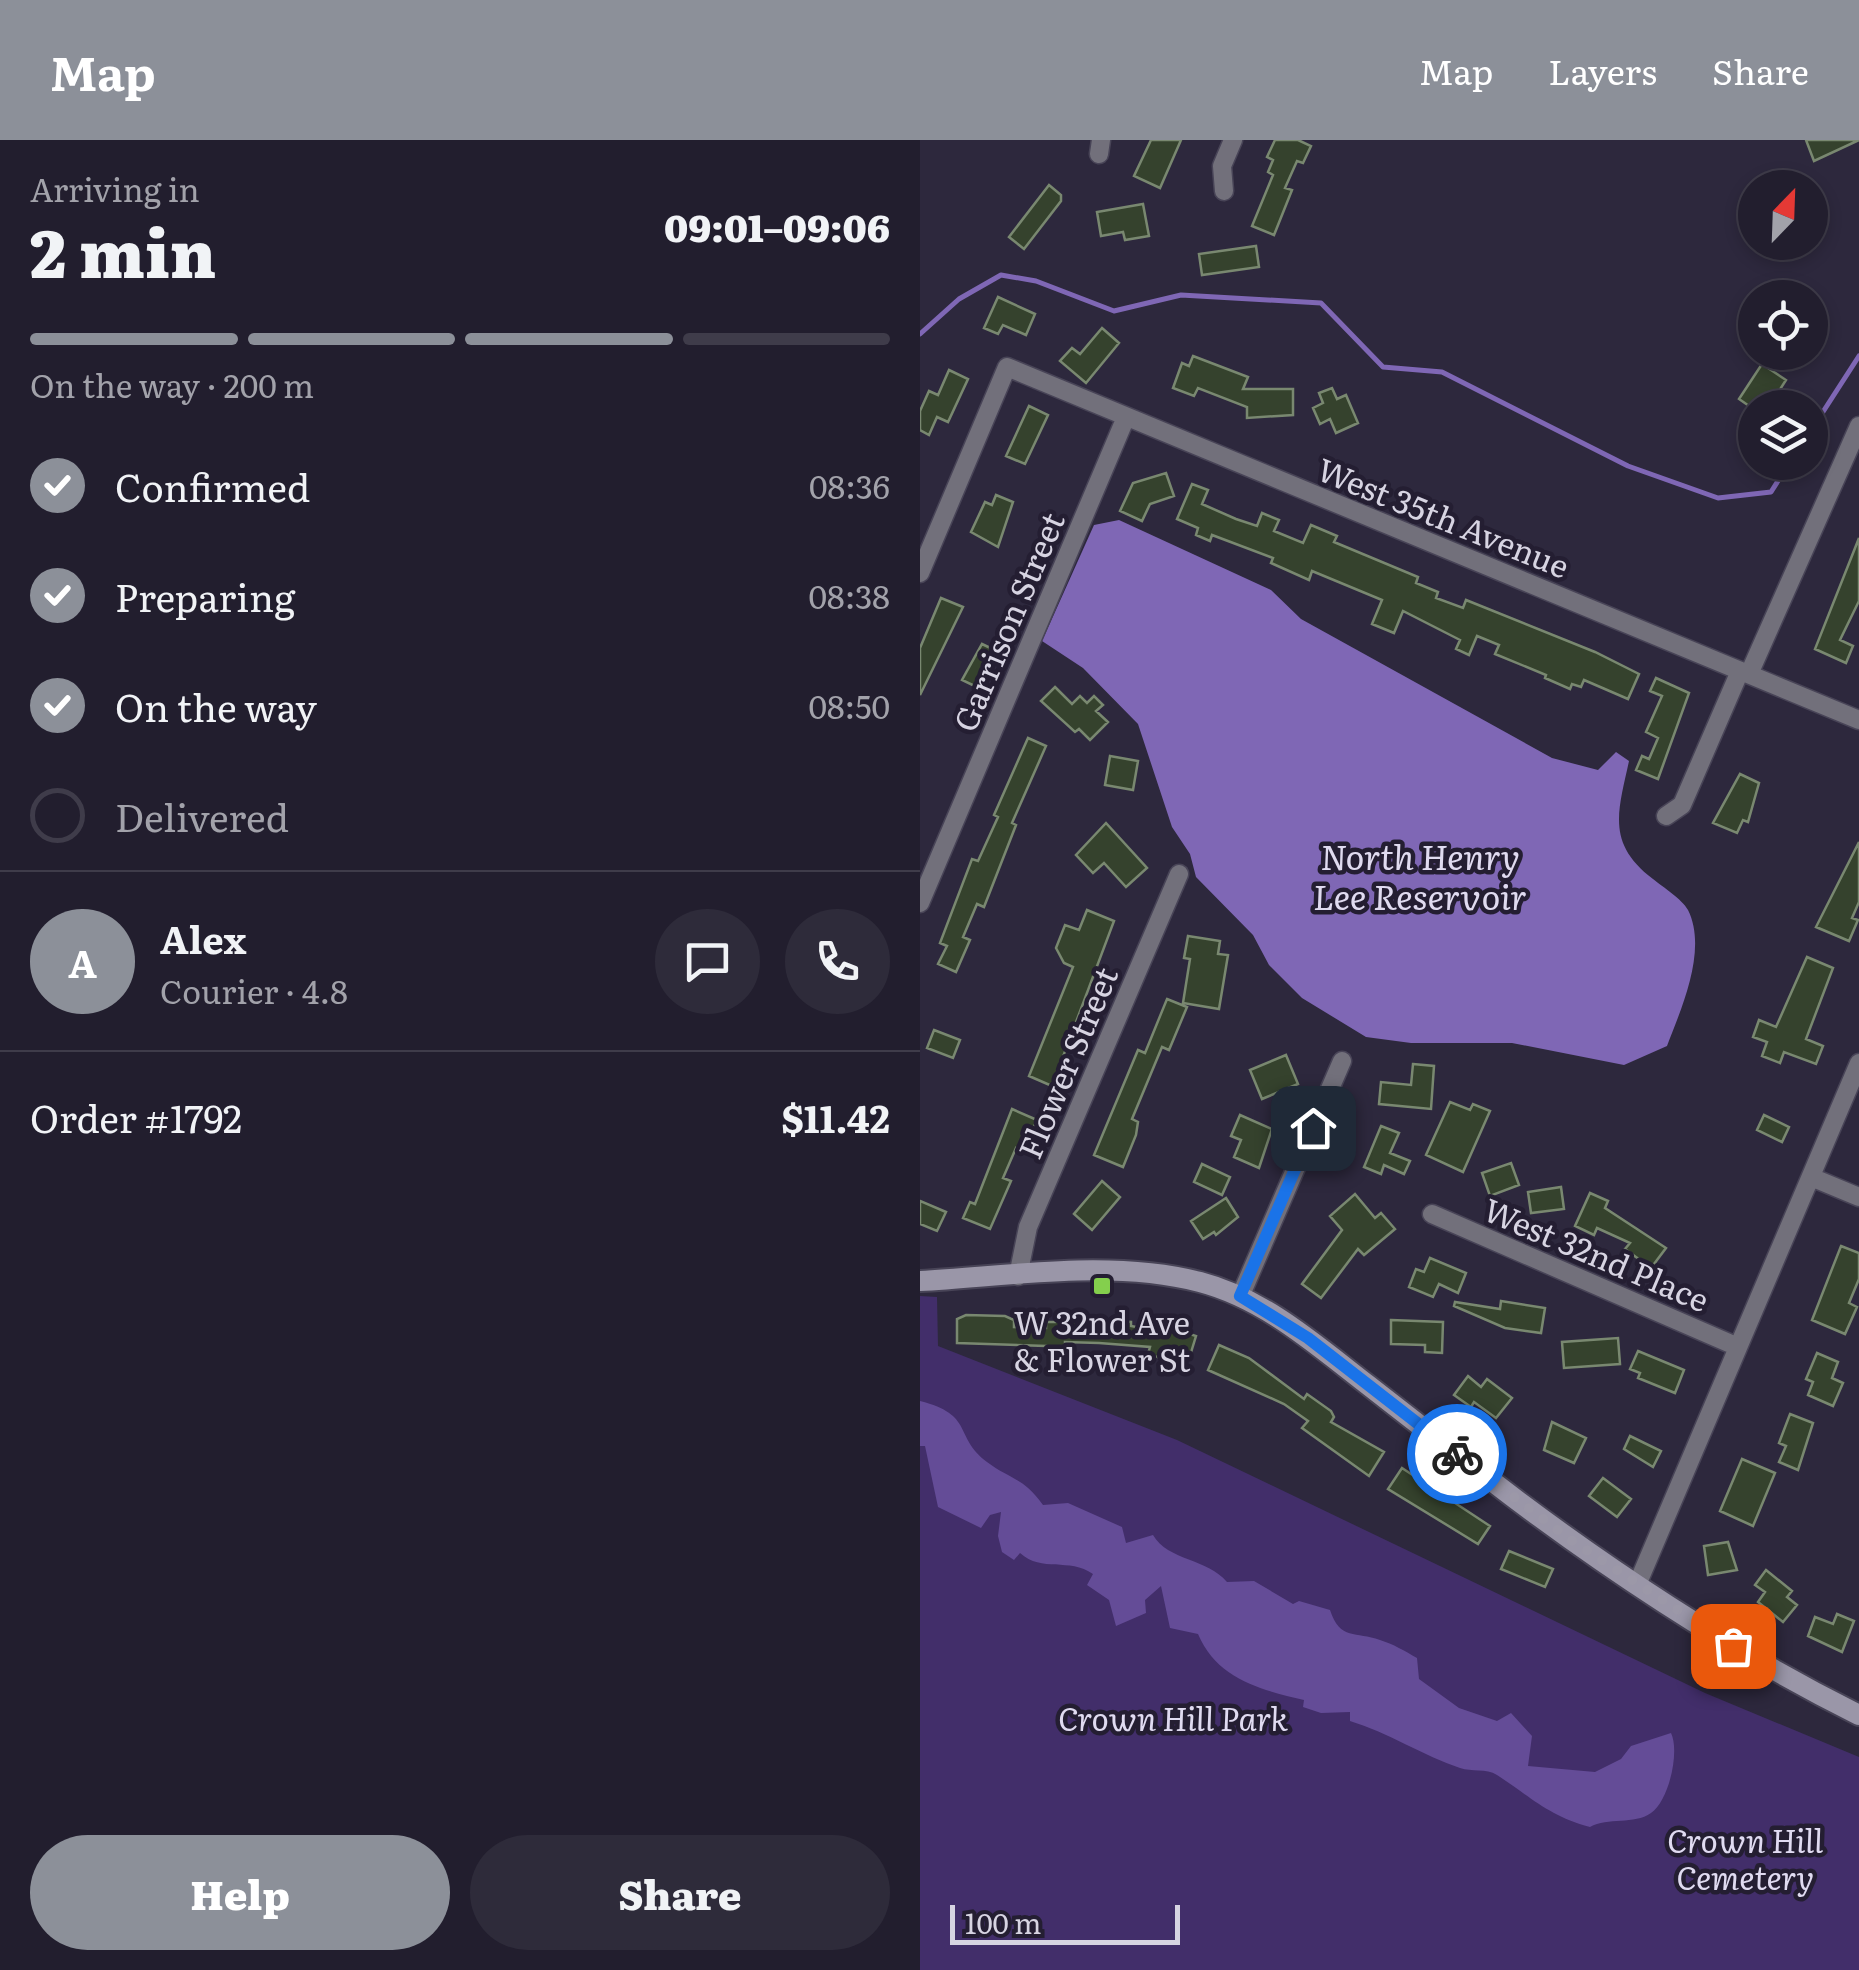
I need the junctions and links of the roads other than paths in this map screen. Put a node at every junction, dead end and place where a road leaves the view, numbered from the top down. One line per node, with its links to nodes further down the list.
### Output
1 (1234, 140): 2 (street)
2 (1224, 191)
3 (1126, 417): 5 (street, West 35th Avenue); 6 (street, West 35th Avenue); 10 (street, Garrison Street)
4 (1859, 426): 6 (street)
5 (920, 573)
6 (1745, 673): 7 (street, West 35th Avenue); 8 (street)
7 (1859, 720)
8 (1666, 816)
9 (1179, 874): 16 (street, Flower Street)
10 (920, 903)
11 (1342, 1061): 18 (street)
12 (1859, 1063): 13 (street)
13 (1811, 1178): 14 (street); 19 (street)
14 (1859, 1197)
15 (1432, 1214): 19 (street, West 32nd Place)
16 (1018, 1276): 17 (street); 18 (street)
17 (920, 1281)
18 (1240, 1296): 20 (street)
19 (1738, 1346): 20 (street)
20 (1637, 1585): 21 (street)
21 (1859, 1715)

